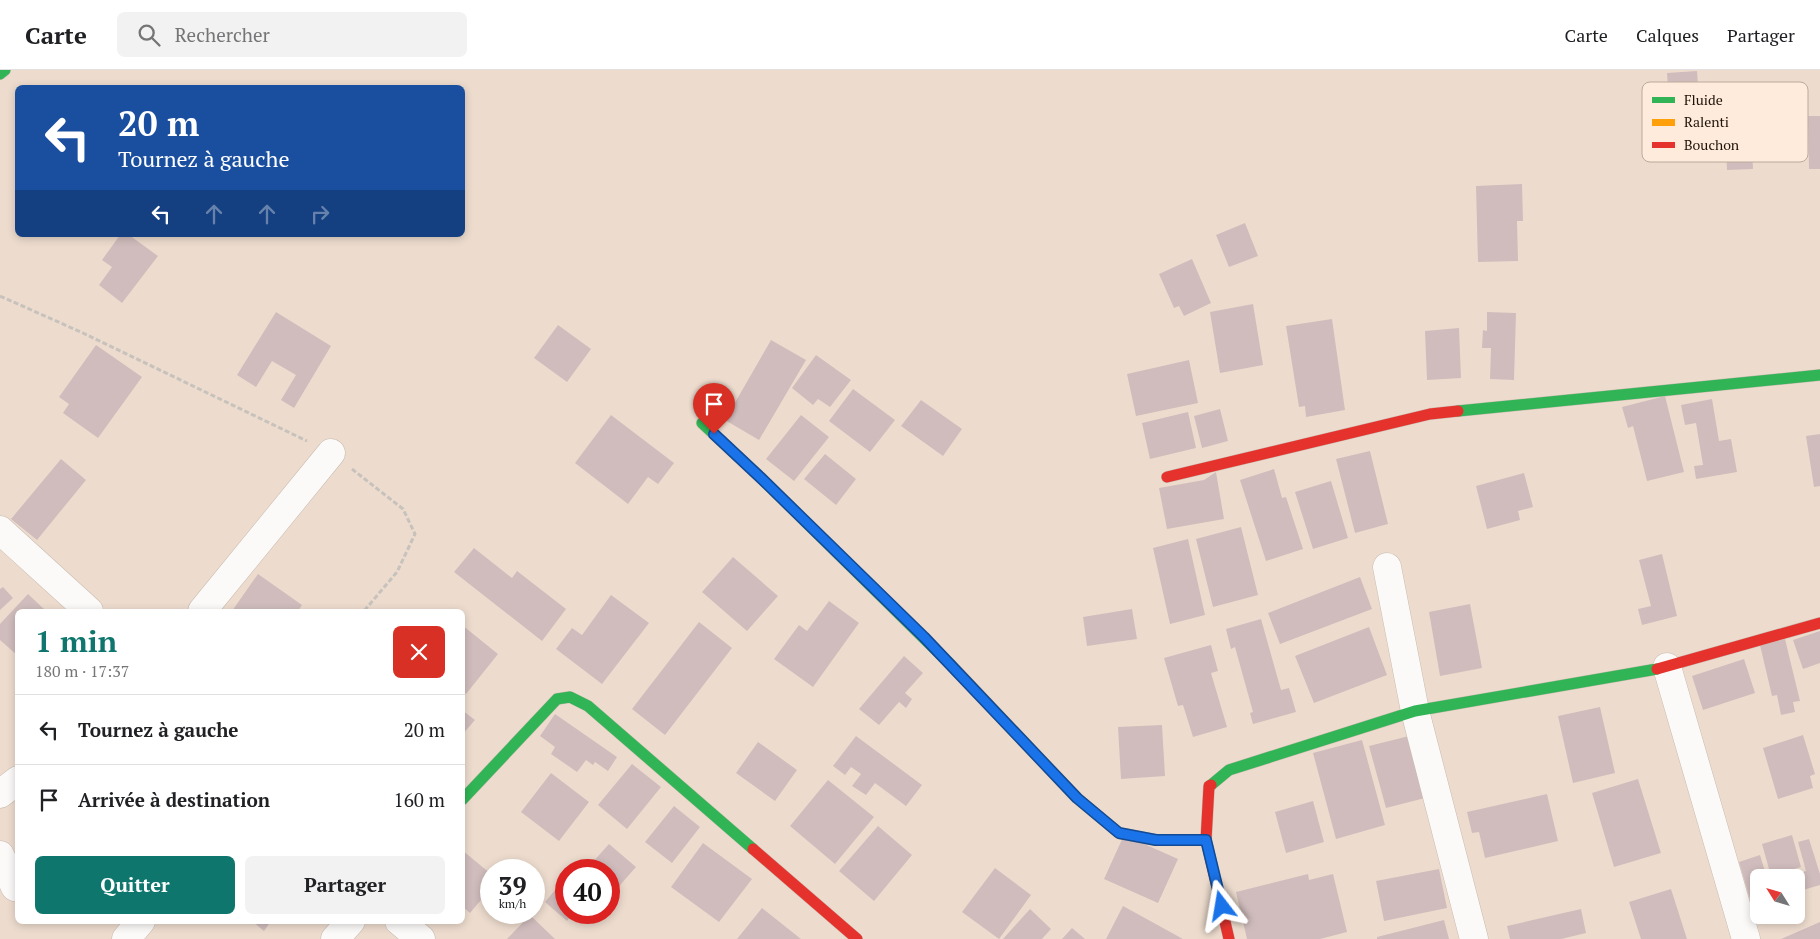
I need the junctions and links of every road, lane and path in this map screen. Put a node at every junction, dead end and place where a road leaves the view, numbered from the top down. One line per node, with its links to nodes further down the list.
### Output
1 (5, 70): 2 (street)
2 (0, 74)
3 (0, 296): 6 (path)
4 (1820, 375): 7 (street)
5 (702, 423): 19 (street)
6 (331, 453): 11 (street); 12 (path)
7 (1167, 477)
8 (0, 530): 10 (street)
9 (1387, 567): 15 (street)
10 (86, 609)
11 (204, 609)
12 (366, 609)
13 (1820, 623): 14 (street)
14 (1667, 667): 15 (street); 31 (street)
15 (1415, 711): 19 (street); 30 (street)
16 (15, 782): 17 (street)
17 (0, 794)
18 (465, 797): 28 (street)
19 (1206, 840): 29 (street)
20 (0, 855): 21 (street)
21 (11, 889)
22 (138, 924): 25 (street)
23 (348, 924): 26 (street)
24 (403, 924): 27 (street)
25 (126, 939)
26 (336, 939)
27 (421, 939)
28 (857, 939)
29 (1230, 939)
30 (1474, 939)
31 (1746, 939)

